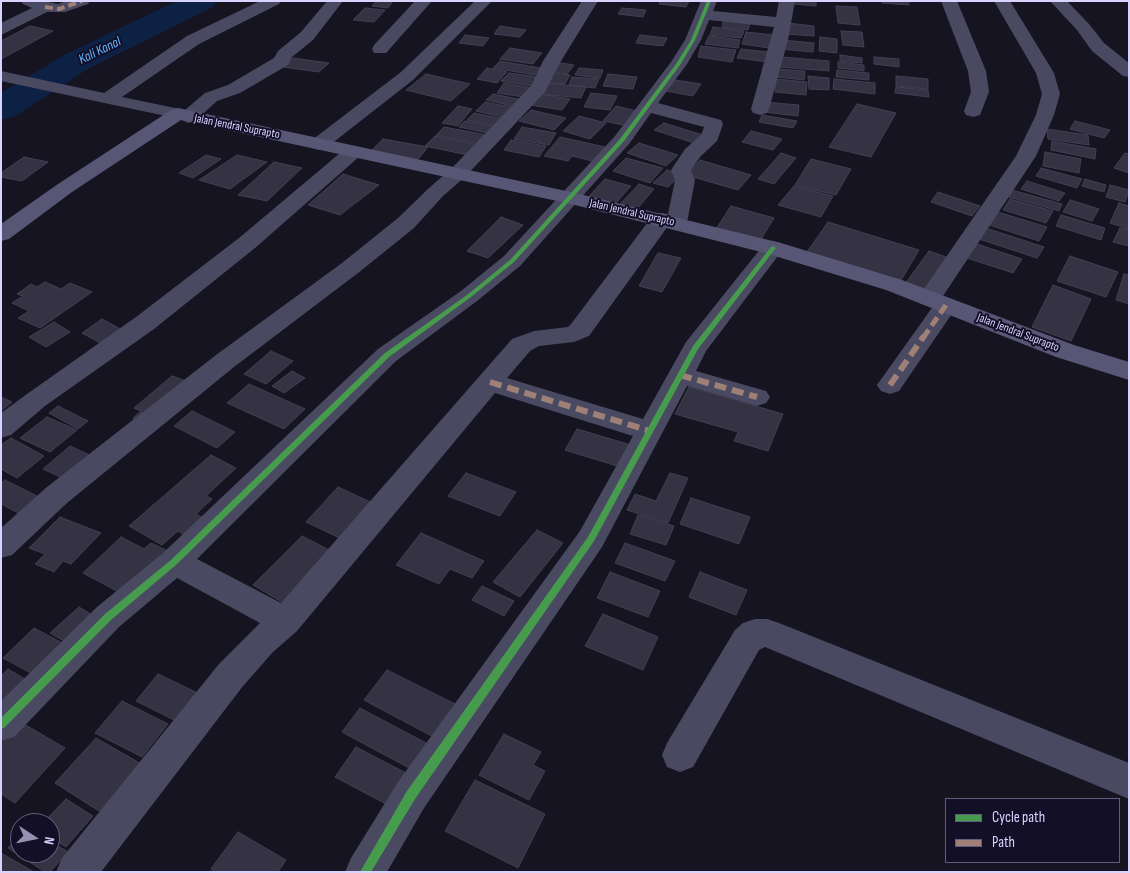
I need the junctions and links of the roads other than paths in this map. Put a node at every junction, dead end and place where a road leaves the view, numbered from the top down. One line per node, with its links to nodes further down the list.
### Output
1 (29, 1): 12 (street)
2 (82, 1): 12 (street)
3 (273, 1): 19 (street)
4 (335, 1): 23 (street)
5 (424, 1): 16 (street)
6 (484, 1): 24 (street)
7 (590, 1): 26 (street)
8 (787, 1): 14 (street)
9 (949, 1): 22 (street)
10 (1002, 1): 31 (street)
11 (1058, 1): 17 (street)
12 (45, 7): 15 (street)
13 (706, 8): 14 (street); 20 (street)
14 (783, 24): 21 (street)
15 (1, 30)
16 (380, 48)
17 (1129, 72)
18 (11, 81): 19 (street, Jalan Jendral Suprapto)
19 (101, 97): 23 (street, Jalan Jendral Suprapto)
20 (648, 106): 27 (street); 28 (street)
21 (760, 109)
22 (973, 110)
23 (183, 116): 24 (main road, Jalan Jendral Suprapto); 29 (main road)
24 (319, 144): 25 (main road, Jalan Jendral Suprapto)
25 (353, 152): 26 (main road, Jalan Jendral Suprapto); 37 (street)
26 (458, 173): 27 (main road, Jalan Jendral Suprapto); 39 (street)
27 (571, 198): 28 (main road, Jalan Jendral Suprapto); 40 (street)
28 (669, 221): 30 (main road, Jalan Jendral Suprapto); 34 (street)
29 (1, 234)
30 (773, 248): 31 (main road, Jalan Jendral Suprapto); 33 (street)
31 (938, 302): 32 (main road, Jalan Jendral Suprapto); 35 (street)
32 (1129, 371)
33 (680, 375): 36 (street); 38 (street)
34 (490, 382): 38 (street); 41 (street)
35 (890, 385)
36 (758, 396)
37 (1, 428)
38 (650, 431): 46 (street)
39 (1, 546)
40 (174, 562): 41 (street); 42 (street)
41 (285, 621): 45 (street)
42 (1, 725)
43 (680, 756): 44 (street)
44 (1129, 781)
45 (76, 872)
46 (364, 872)

